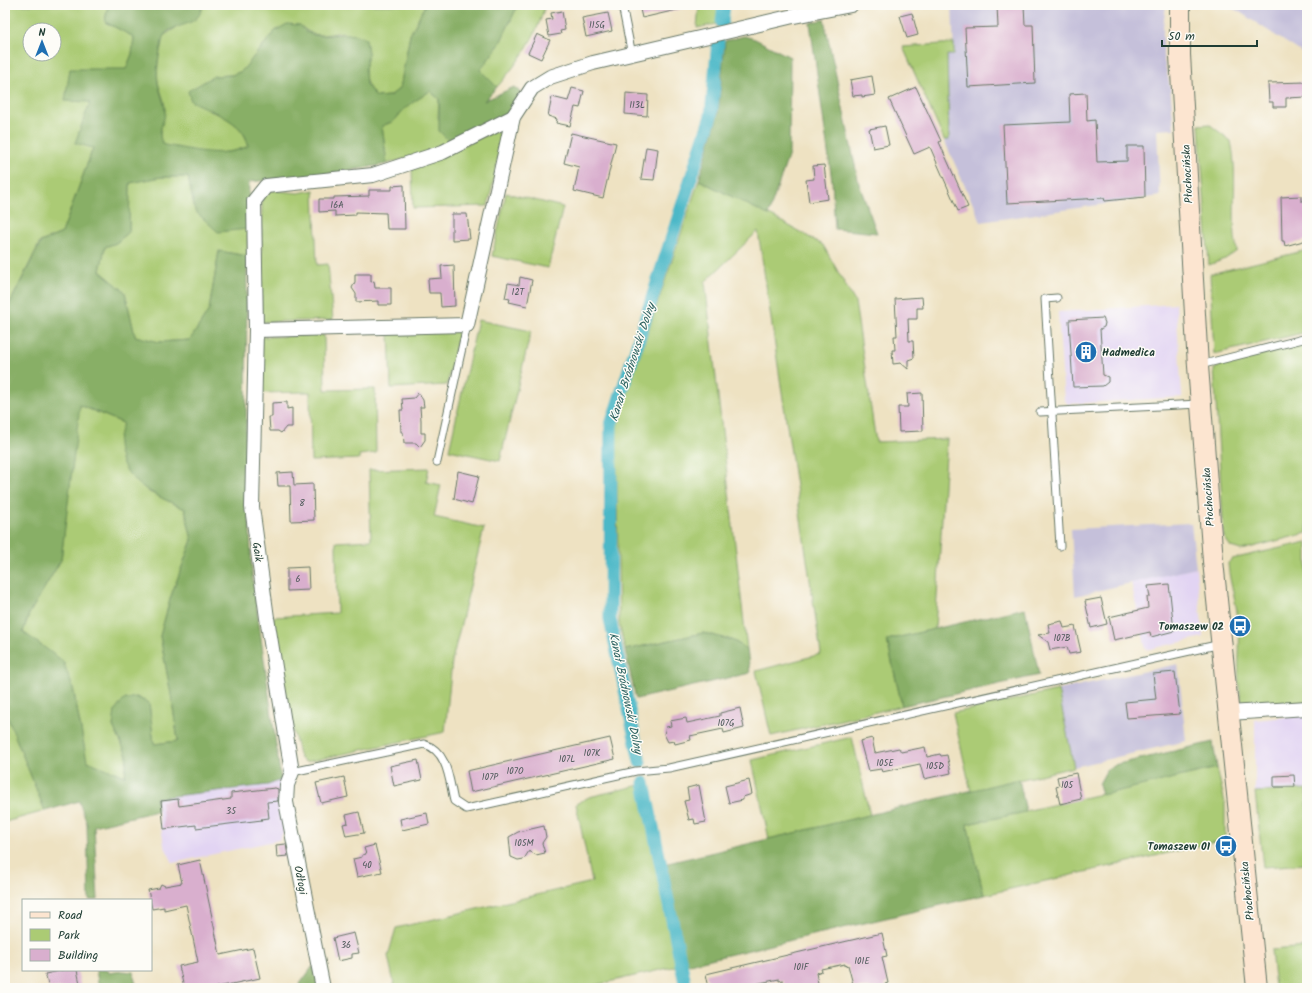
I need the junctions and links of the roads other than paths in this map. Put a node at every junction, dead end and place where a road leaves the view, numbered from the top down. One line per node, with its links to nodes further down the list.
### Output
1 (622, 5): 4 (lane)
2 (851, 5): 4 (street)
3 (1180, 5): 10 (main road, Płochocińska)
4 (632, 55): 5 (street)
5 (513, 117): 7 (street); 8 (street, Gaik)
6 (1057, 298): 13 (lane)
7 (467, 325): 8 (street); 14 (lane)
8 (256, 330): 19 (street, Gaik)
9 (1307, 338): 10 (lane)
10 (1198, 366): 11 (main road, Płochocińska)
11 (1201, 404): 13 (lane); 16 (main road, Płochocińska)
12 (1040, 412): 13 (lane)
13 (1052, 412): 15 (lane)
14 (437, 462)
15 (1060, 546)
16 (1223, 644): 18 (main road, Płochocińska); 19 (lane)
17 (1307, 708): 18 (street)
18 (1230, 713): 21 (main road, Płochocińska)
19 (292, 772): 20 (street, Odłogi)
20 (323, 988)
21 (1257, 988)

